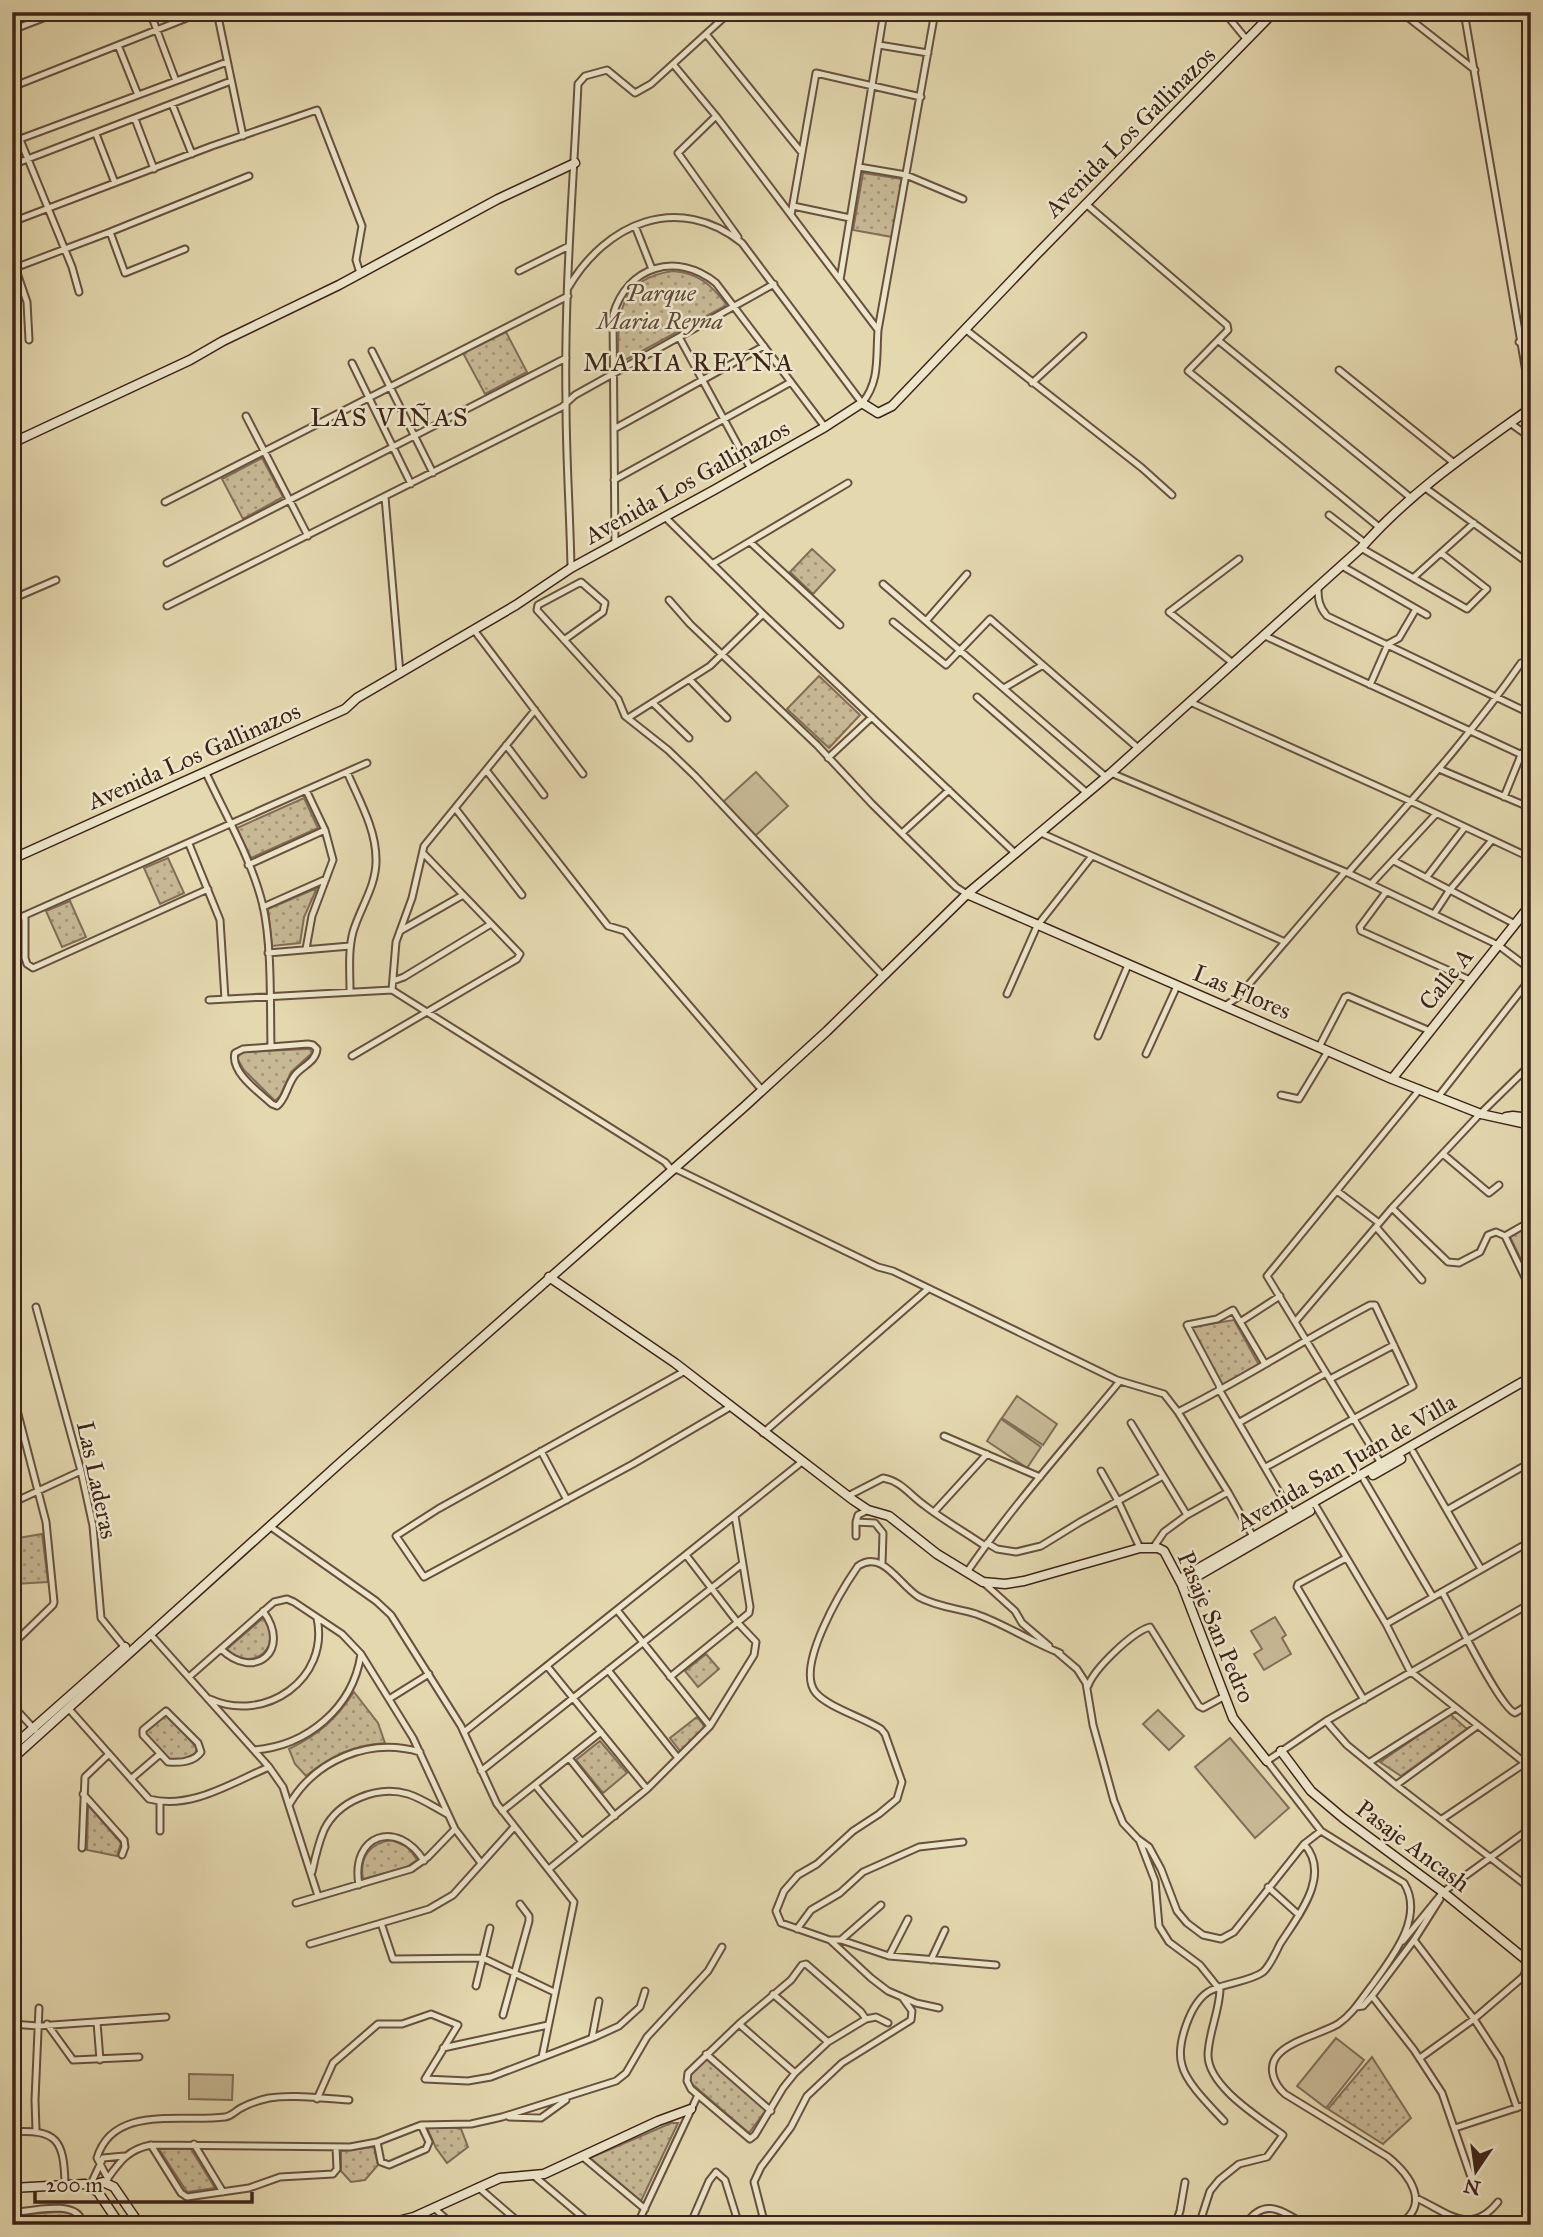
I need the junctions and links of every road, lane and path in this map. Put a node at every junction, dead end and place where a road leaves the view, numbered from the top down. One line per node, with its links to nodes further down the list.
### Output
1 (59, 12): 12 (street)
2 (150, 12): 13 (street)
3 (202, 12): 13 (street)
4 (217, 12): 19 (street)
5 (730, 12): 14 (street)
6 (884, 12): 17 (street)
7 (935, 12): 18 (street)
8 (1223, 12): 15 (street)
9 (1274, 12): 15 (street, Avenida Los Gallinazos)
10 (1401, 12): 21 (street)
11 (1464, 12): 21 (street)
12 (12, 30)
13 (157, 30): 16 (street); 22 (street)
14 (706, 34): 20 (street); 36 (street)
15 (1247, 40): 47 (street, Avenida Los Gallinazos)
16 (118, 45): 25 (street); 26 (street)
17 (879, 45): 18 (street); 24 (street)
18 (928, 53): 27 (street)
19 (227, 62): 22 (street); 23 (street)
20 (673, 64): 29 (street); 39 (street)
21 (1475, 70): 76 (street)
22 (176, 81): 26 (street)
23 (231, 82): 28 (street); 33 (street)
24 (872, 86): 27 (street); 36 (street); 41 (street)
25 (12, 87)
26 (138, 95): 34 (street)
27 (920, 97): 43 (street)
28 (172, 104): 30 (street); 37 (street)
29 (716, 116): 50 (street); 55 (street)
30 (135, 119): 32 (street); 42 (street)
31 (12, 120): 34 (street)
32 (96, 134): 38 (street); 45 (street)
33 (243, 136): 37 (street); 62 (street)
34 (20, 139): 35 (street); 38 (street)
35 (12, 142)
36 (802, 152): 48 (street)
37 (192, 154): 42 (street)
38 (28, 160): 40 (street); 49 (street)
39 (575, 163): 56 (street); 62 (street)
40 (12, 165)
41 (859, 167): 43 (street); 51 (street)
42 (154, 169): 45 (street)
43 (906, 175): 46 (street); 70 (street)
44 (249, 176): 54 (street)
45 (115, 183): 49 (street)
46 (963, 199)
47 (1086, 204): 69 (street, Avenida Los Gallinazos); 75 (street)
48 (793, 206): 50 (street); 51 (street)
49 (48, 209): 52 (street); 58 (street)
50 (791, 215): 63 (street)
51 (850, 218): 63 (street)
52 (12, 222)
53 (635, 226): 55 (street); 60 (street); 65 (street)
54 (110, 232): 57 (street); 58 (street)
55 (742, 243): 64 (street)
56 (569, 246): 61 (street); 65 (street)
57 (185, 249)
58 (65, 250): 59 (street); 66 (street)
59 (14, 268): 74 (street)
60 (652, 269): 68 (street); 82 (street)
61 (519, 271)
62 (360, 273): 99 (street)
63 (840, 280): 70 (street)
64 (774, 284): 68 (street); 90 (street)
65 (568, 288): 67 (street)
66 (79, 292)
67 (568, 296): 79 (street); 86 (street)
68 (734, 306): 73 (street); 77 (street)
69 (965, 329): 85 (street); 90 (street, Avenida Los Gallinazos)
70 (878, 330): 90 (street)
71 (1531, 330): 76 (street)
72 (1083, 336): 85 (street)
73 (679, 337): 82 (street); 83 (street)
74 (29, 340)
75 (1219, 341): 111 (street); 117 (street)
76 (1519, 342): 88 (street)
77 (764, 346): 83 (street); 84 (street)
78 (372, 351): 86 (street)
79 (566, 358): 89 (street); 97 (street)
80 (352, 363): 87 (street)
81 (1339, 370): 102 (street)
82 (613, 373): 89 (street); 96 (street)
83 (702, 380): 93 (street); 96 (street)
84 (791, 382): 93 (street); 95 (street)
85 (1032, 383): 109 (street)
86 (390, 387): 87 (street); 97 (street)
87 (369, 397): 100 (street); 101 (street)
88 (1531, 401)
89 (566, 403): 104 (street); 128 (street)
90 (862, 403): 95 (street, Avenida Los Gallinazos)
91 (1531, 408): 94 (street)
92 (246, 416): 101 (street)
93 (724, 419): 103 (street); 105 (street)
94 (1510, 423): 98 (street); 102 (street)
95 (825, 427): 103 (street, Avenida Los Gallinazos)
96 (614, 429): 105 (street)
97 (415, 436): 100 (street); 104 (street)
98 (1531, 438)
99 (12, 443)
100 (393, 447): 107 (street); 112 (street)
101 (264, 451): 112 (street); 113 (street)
102 (1454, 463): 108 (street)
103 (751, 469): 115 (street, Avenida Los Gallinazos)
104 (433, 473): 107 (street)
105 (614, 480): 120 (street)
106 (848, 483): 119 (street)
107 (411, 484): 110 (street)
108 (1424, 487): 111 (street); 116 (street)
109 (1172, 495)
110 (385, 497): 118 (street); 152 (street)
111 (1411, 498): 117 (street)
112 (289, 500): 118 (street); 124 (street)
113 (165, 502)
114 (1329, 515): 121 (street)
115 (666, 518): 120 (street, Avenida Los Gallinazos); 125 (street)
116 (1474, 523): 122 (street); 126 (street)
117 (1380, 527): 121 (street)
118 (308, 536): 136 (street)
119 (750, 542): 125 (street); 142 (street)
120 (615, 545): 128 (street, Avenida Los Gallinazos)
121 (1363, 546): 127 (street); 130 (street)
122 (1441, 553): 130 (street); 130 (street)
123 (1239, 559): 150 (street)
124 (166, 563)
125 (712, 564): 138 (street)
126 (1531, 565)
127 (1342, 566): 133 (street); 137 (street)
128 (572, 568): 143 (street, Avenida Los Gallinazos)
129 (967, 574): 140 (street)
130 (1413, 578)
131 (57, 580): 134 (street)
132 (883, 584): 140 (street)
133 (1318, 588): 144 (street); 146 (street)
134 (12, 599)
135 (669, 600): 148 (street)
136 (167, 606)
137 (1416, 609): 139 (street); 146 (street)
138 (763, 614): 148 (street); 162 (street)
139 (1427, 615)
140 (926, 621): 147 (street)
141 (893, 622): 147 (street)
142 (840, 625)
143 (474, 630): 152 (street, Avenida Los Gallinazos); 160 (street)
144 (1265, 636): 150 (street); 154 (street)
145 (564, 640): 145 (street); 163 (street)
146 (1388, 645): 154 (street); 157 (street)
147 (961, 650): 151 (street); 155 (street)
148 (723, 655): 153 (street); 171 (street)
149 (1521, 663): 157 (street)
150 (1234, 664): 158 (street)
151 (1043, 665): 155 (street); 169 (street)
152 (400, 674): 177 (street, Avenida Los Gallinazos)
153 (690, 680): 159 (street); 164 (street)
154 (1370, 685): 165 (street)
155 (1004, 688): 179 (street)
156 (977, 697): 182 (street)
157 (1497, 697): 161 (street); 165 (street)
158 (1188, 701): 169 (street); 185 (street)
159 (653, 703): 163 (street); 166 (street)
160 (535, 710): 168 (street); 178 (street)
161 (1531, 714)
162 (872, 717): 171 (street); 181 (street)
163 (628, 718): 229 (street)
164 (727, 718)
165 (1470, 731): 170 (street); 174 (street)
166 (689, 738)
167 (1531, 742): 170 (street)
168 (506, 745): 175 (street); 183 (street)
169 (1138, 748): 179 (street)
170 (1521, 755): 172 (street); 184 (street)
171 (828, 758): 192 (street)
172 (1531, 759)
173 (367, 763): 176 (street)
174 (1438, 769): 184 (street); 185 (street)
175 (486, 770): 186 (street); 252 (street)
176 (347, 772): 180 (street); 224 (street)
177 (206, 773): 189 (street); 200 (street, Avenida Los Gallinazos)
178 (583, 774)
179 (1108, 775): 182 (street); 203 (street)
180 (306, 790): 189 (street); 191 (street)
181 (949, 790): 192 (street); 197 (street)
182 (1087, 793): 193 (street)
183 (544, 795)
184 (1504, 797): 187 (street)
185 (1410, 801): 188 (street); 203 (street)
186 (455, 808): 196 (street); 212 (street)
187 (1531, 808)
188 (1436, 814): 190 (street); 201 (street)
189 (230, 825): 195 (street); 202 (street)
190 (1465, 827): 194 (street); 204 (street)
191 (325, 830): 202 (street); 205 (street)
192 (902, 833): 210 (street)
193 (1041, 833): 197 (street); 198 (street)
194 (1492, 840): 199 (street); 208 (street)
195 (189, 844): 207 (street); 216 (street)
196 (423, 853): 211 (street); 221 (street)
197 (1016, 854): 210 (street)
198 (1092, 856): 220 (street); 222 (street)
199 (1531, 858)
200 (12, 859)
201 (1394, 861): 204 (street); 206 (street)
202 (248, 865): 214 (street)
203 (1347, 873): 206 (street); 222 (street)
204 (1426, 878): 208 (street)
205 (326, 879): 214 (street); 225 (street)
206 (1371, 884): 209 (street)
207 (208, 889): 216 (street); 238 (street)
208 (1449, 891): 215 (street); 219 (street)
209 (1386, 892): 215 (street); 231 (street)
210 (967, 894): 220 (street, Las Flores); 229 (street)
211 (463, 895): 218 (street); 221 (street)
212 (522, 895)
213 (1531, 904): 219 (street, Calle A)
214 (263, 907): 226 (street)
215 (1434, 914): 223 (street)
216 (24, 916): 217 (street)
217 (12, 921)
218 (491, 924): 232 (street); 241 (street)
219 (1515, 924): 223 (street, Calle A)
220 (1037, 926): 227 (street, Las Flores); 236 (street)
221 (400, 931): 232 (street)
222 (1285, 942): 240 (street)
223 (1498, 945): 228 (street); 231 (street, Calle A)
224 (350, 946): 225 (street); 235 (street)
225 (306, 949): 226 (street)
226 (268, 953): 237 (street)
227 (1128, 965): 233 (street, Las Flores); 243 (street)
228 (1531, 970)
229 (883, 976): 252 (street)
230 (1531, 978): 254 (street)
231 (1470, 980): 242 (street, Calle A)
232 (393, 981): 234 (street)
233 (1177, 986): 240 (street, Las Flores); 247 (street)
234 (392, 990): 235 (street); 241 (street)
235 (350, 991): 237 (street)
236 (1007, 994)
237 (270, 996): 238 (street); 244 (street)
238 (225, 999): 239 (street)
239 (209, 1000)
240 (1225, 1006): 245 (street, Las Flores)
241 (426, 1011): 248 (street); 260 (street)
242 (1430, 1031): 245 (street); 250 (street, Calle A)
243 (1098, 1036)
244 (271, 1046): 244 (street)
245 (1319, 1047): 246 (street, Las Flores)
246 (1328, 1051): 250 (street, Las Flores); 253 (street)
247 (1146, 1054)
248 (352, 1056)
249 (1531, 1064): 255 (street)
250 (1392, 1079): 251 (street, Las Flores)
251 (1420, 1089): 254 (street, Las Flores); 262 (street)
252 (762, 1090): 260 (street)
253 (1281, 1095)
254 (1438, 1097): 255 (street, Las Flores)
255 (1480, 1114): 256 (street, Las Flores); 259 (street)
256 (1504, 1118): 257 (street, Las Flores); 258 (street, Las Flores)
257 (1531, 1118)
258 (1531, 1125)
259 (1443, 1154): 261 (street); 263 (street)
260 (671, 1169): 267 (street); 269 (street)
261 (1499, 1185)
262 (1337, 1191): 265 (street); 271 (street)
263 (1392, 1208): 265 (street); 266 (street)
264 (1531, 1221): 266 (street)
265 (1377, 1225): 268 (street); 274 (street)
266 (1505, 1236): 270 (street)
267 (549, 1277): 278 (street); 317 (street)
268 (1422, 1280)
269 (928, 1289): 281 (street); 289 (street)
270 (1531, 1290)
271 (1280, 1296): 273 (street); 274 (street)
272 (36, 1307): 298 (street, Las Laderas)
273 (1240, 1321): 277 (street); 283 (street)
274 (1295, 1322): 275 (street)
275 (1306, 1340): 276 (street); 277 (street); 279 (street)
276 (1394, 1345): 279 (street); 286 (street)
277 (1265, 1364): 283 (street)
278 (685, 1371): 284 (street); 291 (street)
279 (1328, 1376): 286 (street); 287 (street)
280 (1531, 1380): 292 (street, Avenida San Juan de Villa); 296 (street, Avenida San Juan de Villa)
281 (1120, 1381): 285 (street); 301 (street)
282 (12, 1391): 303 (street)
283 (1220, 1391): 285 (street); 287 (street)
284 (730, 1407): 289 (street); 306 (street)
285 (1178, 1412): 304 (street)
286 (1353, 1418): 296 (street); 297 (street)
287 (1240, 1422): 297 (street)
288 (1131, 1423): 300 (street)
289 (764, 1433): 294 (street)
290 (944, 1436): 293 (street)
291 (541, 1451): 306 (street); 306 (street)
292 (1413, 1452): 296 (street, Avenida San Juan de Villa); 311 (street)
293 (987, 1454): 301 (street); 312 (street)
294 (803, 1461): 305 (street); 314 (street)
295 (1531, 1462): 311 (street)
296 (1383, 1466): 302 (street, Avenida San Juan de Villa); 309 (street, Avenida San Juan de Villa)
297 (1266, 1467): 315 (street)
298 (81, 1471): 303 (street); 348 (street, Las Laderas)
299 (1101, 1471): 307 (street)
300 (1163, 1476): 307 (street); 313 (street)
301 (1040, 1477): 321 (street)
302 (1364, 1479): 309 (street, Avenida San Juan de Villa); 334 (street)
303 (38, 1491): 308 (street); 346 (street)
304 (1228, 1492): 313 (street); 319 (street)
305 (848, 1496): 310 (street); 312 (street)
306 (567, 1500)
307 (1118, 1501): 321 (street); 322 (street)
308 (12, 1503)
309 (1315, 1505): 315 (street, Avenida San Juan de Villa); 325 (street)
310 (868, 1510): 316 (street); 329 (street)
311 (1447, 1510): 328 (street)
312 (933, 1512): 321 (street)
313 (1187, 1515): 323 (street)
314 (735, 1516): 324 (street); 326 (street)
315 (1294, 1518): 319 (street, Avenida San Juan de Villa)
316 (856, 1522): 318 (street); 327 (street)
317 (271, 1527): 343 (street); 354 (street)
318 (856, 1536)
319 (1255, 1540): 331 (street, Avenida San Juan de Villa)
320 (1531, 1541): 328 (street)
321 (986, 1544): 329 (street)
322 (1140, 1548): 323 (street, Pasaje San Pedro); 330 (street, Pasaje San Pedro)
323 (1153, 1548): 331 (street, Pasaje San Pedro)
324 (685, 1555): 332 (street); 336 (street)
325 (1346, 1558): 341 (street); 362 (street)
326 (742, 1564): 332 (street); 340 (street)
327 (882, 1564): 349 (street); 427 (street)
328 (1481, 1569): 333 (street)
329 (967, 1572): 330 (street)
330 (983, 1582): 349 (street)
331 (1181, 1582): 358 (street, Pasaje San Pedro)
332 (711, 1589): 340 (street); 345 (street)
333 (1443, 1592): 334 (street); 344 (street)
334 (1433, 1597): 341 (street)
335 (1528, 1604): 338 (street); 344 (street)
336 (617, 1610): 345 (street); 351 (street)
337 (264, 1611): 339 (street); 347 (street); 347 (street)
338 (1531, 1614)
339 (317, 1618): 350 (street); 359 (street)
340 (738, 1623): 356 (street); 368 (street)
341 (1386, 1624): 353 (street)
342 (12, 1626): 346 (street)
343 (151, 1635): 348 (street); 355 (street)
344 (1468, 1638): 353 (street); 363 (street)
345 (643, 1642): 352 (street); 356 (street)
346 (13, 1644)
347 (221, 1649): 355 (street)
348 (127, 1650): 366 (street); 370 (street)
349 (1060, 1653): 357 (street)
350 (361, 1654): 361 (street); 374 (street)
351 (547, 1665): 360 (street); 371 (street)
352 (608, 1670): 360 (street); 380 (street)
353 (1410, 1671): 362 (street); 365 (street)
354 (429, 1674): 361 (street); 371 (street)
355 (189, 1677): 359 (street)
356 (670, 1677): 368 (street)
357 (1087, 1688): 358 (street); 404 (street)
358 (1225, 1696): 383 (street, Pasaje San Pedro)
359 (208, 1698): 374 (street)
360 (573, 1698): 372 (street); 387 (street)
361 (389, 1699): 376 (street)
362 (1364, 1700): 367 (street)
363 (1531, 1703)
364 (12, 1705): 370 (street)
365 (1455, 1708): 369 (street); 384 (street)
366 (69, 1709): 370 (street); 377 (street)
367 (1326, 1721): 375 (street); 384 (street)
368 (710, 1726): 380 (street)
369 (1477, 1726): 385 (street); 390 (street)
370 (36, 1732): 373 (street); 381 (street)
371 (464, 1732): 387 (street)
372 (601, 1732): 379 (street); 391 (street)
373 (12, 1747)
374 (254, 1750): 386 (street)
375 (1281, 1751): 383 (street); 418 (street, Pasaje Ancash)
376 (420, 1752): 394 (street); 396 (street)
377 (109, 1754): 388 (street); 392 (street)
378 (160, 1754): 378 (street); 388 (street)
379 (569, 1758): 389 (street); 397 (street)
380 (678, 1758): 391 (street)
381 (12, 1759)
382 (1531, 1759): 385 (street)
383 (1267, 1761): 402 (street, Pasaje San Pedro)
384 (1370, 1762): 390 (street)
385 (1525, 1763): 398 (street)
386 (269, 1767): 393 (street); 394 (street)
387 (481, 1771): 395 (street)
388 (131, 1779): 393 (street)
389 (535, 1785): 395 (street); 405 (street)
390 (1396, 1785): 398 (street)
391 (647, 1789): 397 (street)
392 (83, 1794): 408 (street); 409 (street)
393 (160, 1802): 403 (street)
394 (289, 1805): 414 (street)
395 (502, 1811): 399 (street)
396 (447, 1814): 401 (street); 414 (street)
397 (615, 1816): 405 (street)
398 (1443, 1819): 410 (street)
399 (514, 1827): 412 (street); 413 (street)
400 (1531, 1828): 410 (street)
401 (455, 1829): 411 (street); 412 (street)
402 (1321, 1831): 407 (street); 434 (street, Pasaje San Pedro)
403 (160, 1832)
404 (1138, 1839): 416 (street); 444 (street)
405 (582, 1842): 413 (street)
406 (963, 1842): 427 (street)
407 (1304, 1844): 416 (street); 423 (street)
408 (82, 1848)
409 (122, 1855)
410 (1490, 1857): 417 (street); 418 (street)
411 (424, 1861): 415 (street); 415 (street)
412 (481, 1863): 425 (street)
413 (549, 1869): 446 (street)
414 (312, 1875): 419 (street)
415 (359, 1885): 419 (street)
416 (1268, 1887): 423 (street)
417 (1531, 1889)
418 (1443, 1892): 431 (street); 434 (street); 438 (street, Pasaje Ancash)
419 (318, 1896): 420 (street)
420 (296, 1903)
421 (520, 1904): 440 (street)
422 (881, 1905): 430 (street)
423 (1298, 1915): 444 (street)
424 (908, 1919): 435 (street)
425 (381, 1923): 432 (street); 436 (street)
426 (491, 1928): 436 (street)
427 (796, 1929): 429 (street)
428 (946, 1930): 437 (street)
429 (830, 1940): 430 (street); 449 (street)
430 (841, 1940): 435 (street)
431 (1414, 1940): 448 (street); 457 (street)
432 (310, 1944)
433 (722, 1947): 474 (street)
434 (1395, 1952): 451 (street, Pasaje San Pedro)
435 (889, 1956): 437 (street)
436 (483, 1958): 440 (street); 442 (street)
437 (931, 1960): 439 (street)
438 (1530, 1963): 441 (street)
439 (996, 1965)
440 (515, 1973): 446 (street); 454 (street)
441 (1524, 1976): 443 (street); 457 (street)
442 (477, 1986)
443 (1531, 1986)
444 (1219, 1989): 483 (street); 524 (street)
445 (645, 1991): 465 (street)
446 (554, 1992): 464 (street)
447 (773, 1994): 456 (street); 462 (street); 466 (street)
448 (1372, 1996): 451 (street); 471 (street)
449 (902, 1997): 453 (street); 522 (street)
450 (599, 2001): 465 (street)
451 (1356, 2007): 505 (street, Pasaje San Pedro)
452 (38, 2008): 463 (street)
453 (939, 2008)
454 (503, 2015)
455 (166, 2017): 458 (street)
456 (866, 2019): 459 (street); 466 (street)
457 (1474, 2019): 471 (street); 479 (street)
458 (97, 2022): 461 (street); 472 (street)
459 (888, 2023)
460 (12, 2024): 463 (street)
461 (47, 2024): 463 (street); 472 (street)
462 (739, 2024): 468 (street); 473 (street)
463 (38, 2025): 486 (street)
464 (548, 2025): 467 (street); 470 (street)
465 (592, 2038): 470 (street)
466 (828, 2042): 473 (street)
467 (443, 2048): 470 (street); 476 (street)
468 (706, 2054): 475 (street); 481 (street)
469 (139, 2057): 472 (street)
470 (542, 2057)
471 (1420, 2058): 485 (street)
472 (100, 2060)
473 (795, 2073): 481 (street)
474 (575, 2095): 482 (street); 482 (street)
475 (698, 2095): 480 (street); 481 (street)
476 (317, 2099): 477 (street); 494 (street)
477 (349, 2100)
478 (1531, 2104): 479 (street)
479 (1517, 2108): 485 (street)
480 (691, 2109): 493 (street); 508 (street)
481 (771, 2111)
482 (502, 2117): 484 (street)
483 (1224, 2120)
484 (421, 2125): 488 (street); 488 (street)
485 (1455, 2128): 498 (street)
486 (36, 2130): 487 (street); 499 (street)
487 (12, 2132)
488 (377, 2142): 491 (street)
489 (194, 2144): 490 (street); 491 (street); 504 (street)
490 (151, 2145): 492 (street); 504 (street)
491 (336, 2147): 504 (street)
492 (124, 2156): 494 (street); 496 (street)
493 (583, 2157): 495 (street); 508 (street)
494 (99, 2165): 496 (street); 500 (street)
495 (533, 2175): 502 (street); 518 (street)
496 (108, 2178): 501 (street)
497 (1185, 2182): 523 (street)
498 (1474, 2183)
499 (65, 2184): 500 (street); 503 (street)
500 (90, 2186): 501 (street); 513 (street)
501 (114, 2187): 514 (street)
502 (478, 2187): 507 (street); 517 (street)
503 (12, 2188)
504 (223, 2192)
505 (1416, 2198): 506 (street); 527 (street)
506 (1498, 2202)
507 (434, 2208): 510 (street); 516 (street)
508 (645, 2209): 519 (street)
509 (12, 2213): 512 (street)
510 (414, 2221): 511 (street)
511 (369, 2224): 515 (street)
512 (82, 2225)
513 (120, 2225)
514 (140, 2225)
515 (351, 2225)
516 (453, 2225)
517 (522, 2225)
518 (592, 2225)
519 (637, 2225)
520 (690, 2225): 521 (street)
521 (739, 2225)
522 (765, 2225)
523 (1175, 2225)
524 (1199, 2225)
525 (1245, 2225): 526 (street)
526 (1306, 2225)
527 (1398, 2225)

